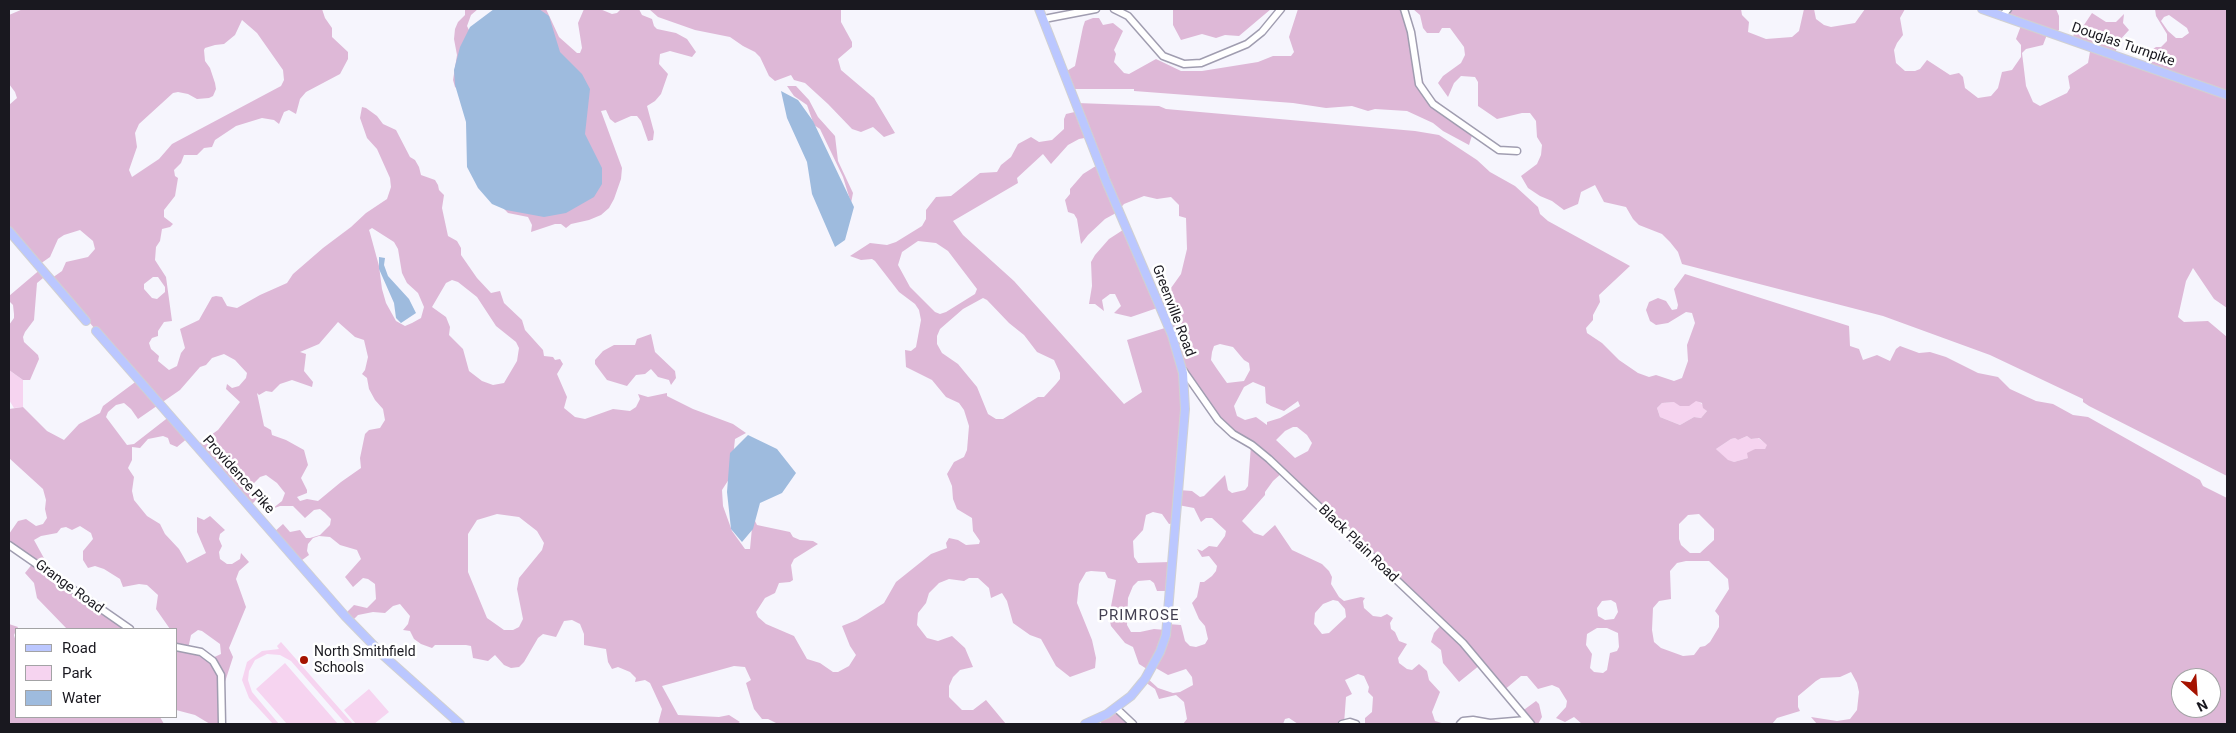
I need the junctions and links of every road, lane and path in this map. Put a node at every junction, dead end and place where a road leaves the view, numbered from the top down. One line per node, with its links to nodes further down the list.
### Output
1 (1039, 9): 9 (main road, Greenville Road)
2 (1096, 9): 9 (street)
3 (1114, 9): 4 (street)
4 (1281, 9)
5 (1404, 9): 11 (street)
6 (1982, 9): 8 (main road, Douglas Turnpike)
7 (2008, 9): 8 (street)
8 (2002, 16): 10 (main road, Douglas Turnpike)
9 (1044, 19): 15 (main road, Greenville Road)
10 (2227, 95)
11 (1517, 151)
12 (9, 231): 13 (main road, Providence Pike)
13 (86, 322): 14 (street, Providence Pike)
14 (96, 331): 22 (main road, Providence Pike)
15 (1182, 369): 19 (main road, Greenville Road); 20 (street, Black Plain Road)
16 (9, 545): 17 (street, Grange Road)
17 (129, 628)
18 (178, 647): 21 (street)
19 (1116, 708): 23 (main road, Greenville Road); 24 (street)
20 (1529, 722): 27 (street)
21 (222, 724)
22 (460, 724)
23 (1084, 724)
24 (1133, 724)
25 (1342, 724): 26 (street)
26 (1356, 724)
27 (1460, 724)

